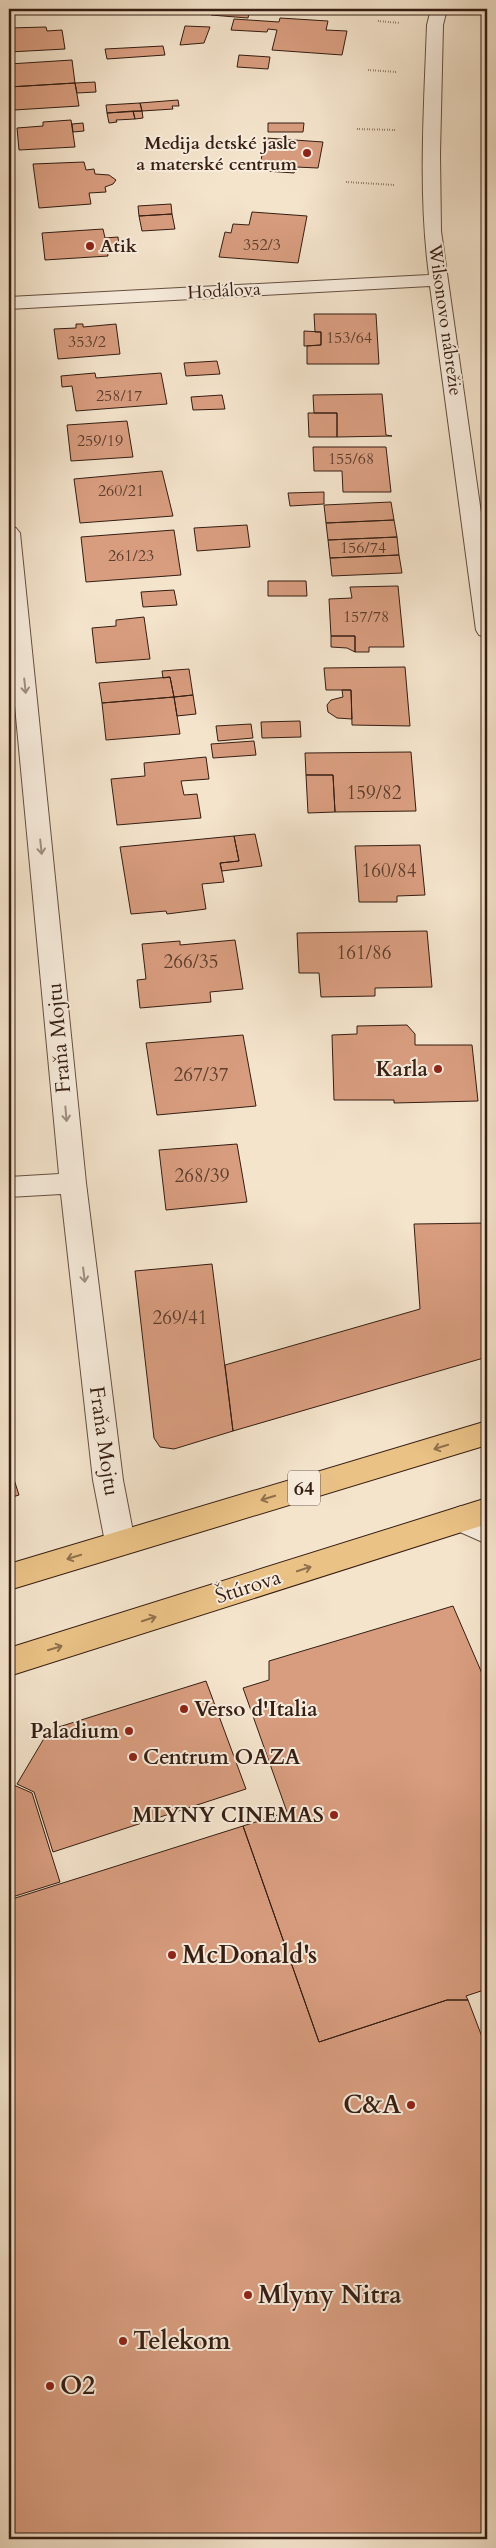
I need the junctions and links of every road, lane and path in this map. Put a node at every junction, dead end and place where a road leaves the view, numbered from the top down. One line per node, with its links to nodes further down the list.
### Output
1 (439, 9): 3 (street, Wilsonovo nábrežie)
2 (346, 182): 3 (path)
3 (430, 187): 4 (street, Wilsonovo nábrežie)
4 (440, 280): 5 (street, Hodálova); 7 (street, Wilsonovo nábrežie)
5 (9, 303)
6 (9, 533): 8 (street, Fraňa Mojtu, one-way to 8)
7 (487, 630)
8 (20, 741): 9 (street, Fraňa Mojtu, one-way to 9)
9 (73, 1183): 10 (street); 13 (street, Fraňa Mojtu, one-way to 13)
10 (9, 1187)
11 (487, 1433): 13 (main road, 64, one-way to 13)
12 (478, 1520): 15 (main road, Štúrova, one-way to 12)
13 (120, 1542): 14 (main road, 64, one-way to 14)
14 (9, 1577)
15 (9, 1662)

